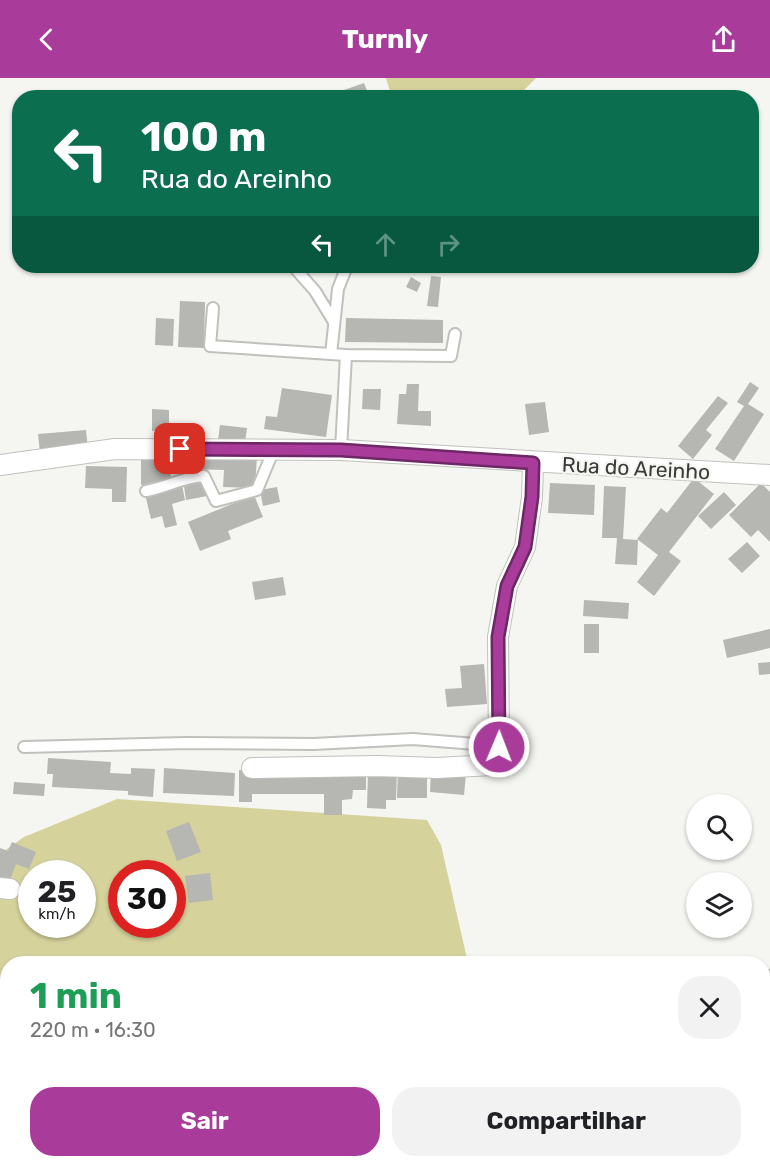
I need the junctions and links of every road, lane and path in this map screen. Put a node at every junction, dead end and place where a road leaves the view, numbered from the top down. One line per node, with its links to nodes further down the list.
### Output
1 (298, 273): 4 (lane)
2 (344, 273): 4 (lane)
3 (213, 308): 6 (lane)
4 (334, 322): 6 (lane)
5 (455, 334): 7 (lane)
6 (331, 354): 7 (lane)
7 (346, 355): 9 (lane)
8 (274, 449): 9 (street, Rua do Areinho); 11 (street, Rua do Areinho); 13 (lane)
9 (341, 450): 10 (street, Rua do Areinho)
10 (533, 463): 12 (street, Rua do Areinho); 14 (street)
11 (0, 465)
12 (770, 475)
13 (146, 491)
14 (500, 734): 15 (lane); 16 (street)
15 (24, 747)
16 (252, 768)

